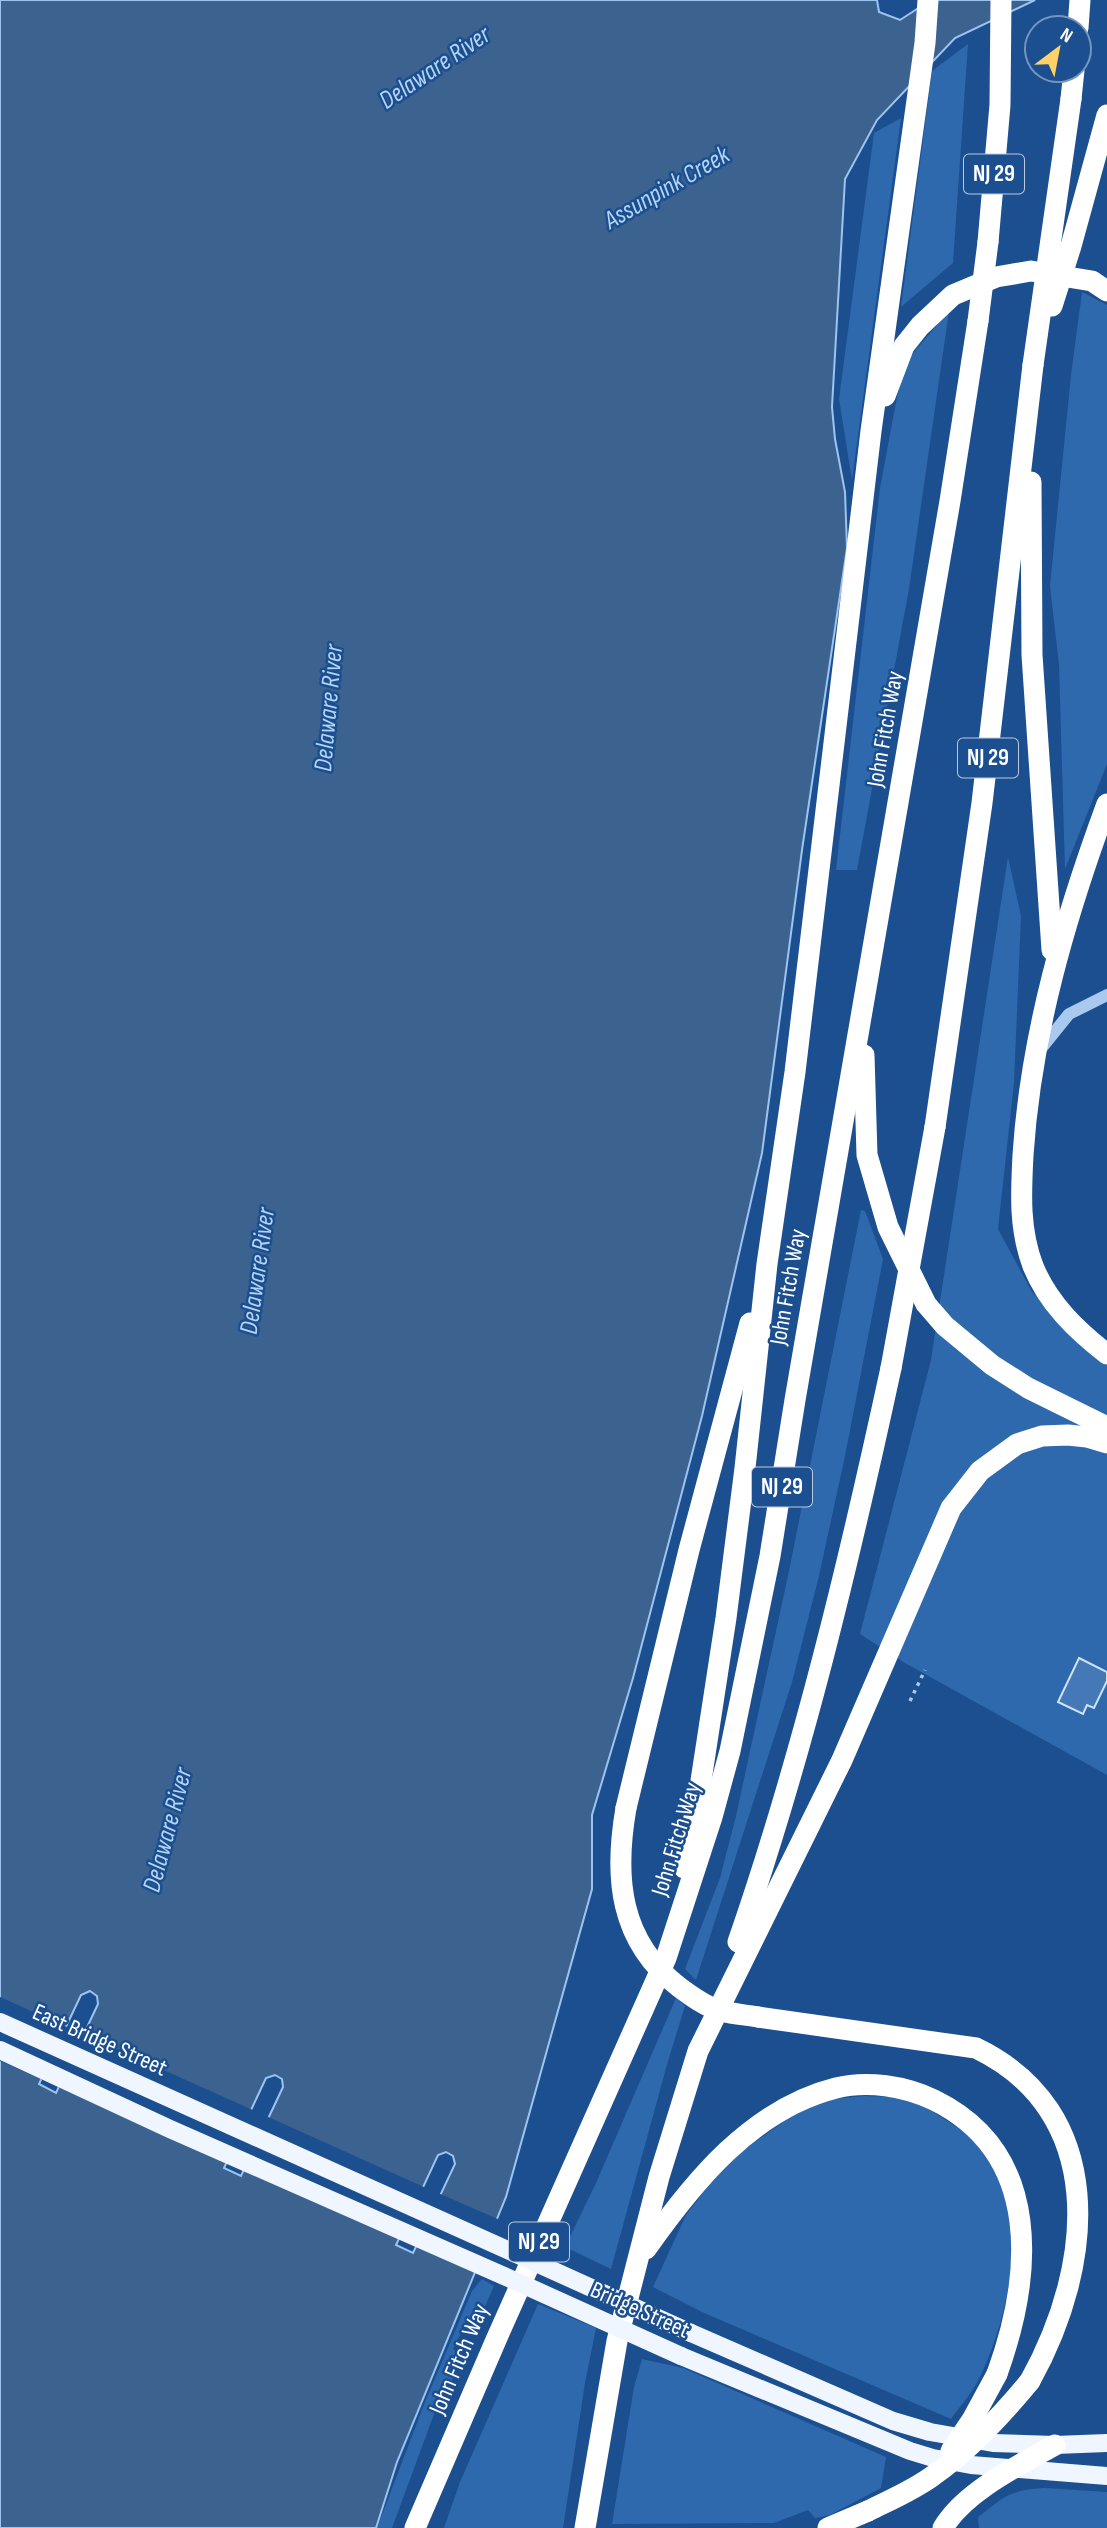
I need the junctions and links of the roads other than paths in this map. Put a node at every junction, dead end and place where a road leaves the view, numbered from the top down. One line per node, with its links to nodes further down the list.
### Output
1 (928, 0): 8 (highway)
2 (1001, 0): 12 (highway, John Fitch Way / NJ 29, bridge)
3 (1073, 84): 6 (highway, NJ 29, bridge)
4 (1107, 115): 6 (highway, bridge)
5 (1102, 285): 8 (highway)
6 (1033, 365): 7 (highway, NJ 29)
7 (1030, 387): 10 (highway); 20 (highway, NJ 29, bridge)
8 (871, 431): 14 (highway)
9 (1107, 804): 10 (highway)
10 (1054, 966): 13 (highway)
11 (1107, 995): 13 (lane)
12 (863, 1008): 16 (highway); 18 (highway, John Fitch Way / NJ 29)
13 (1035, 1055): 15 (highway)
14 (767, 1264): 18 (highway); 28 (highway, bridge)
15 (1107, 1354)
16 (1107, 1427)
17 (1107, 1443): 20 (highway)
18 (666, 1958): 30 (highway, John Fitch Way / NJ 29)
19 (0, 2022): 22 (main road, East Bridge Street)
20 (707, 2030): 24 (highway, NJ 29)
21 (0, 2050): 23 (main road, East Bridge Street)
22 (179, 2104): 26 (main road, Bridge Street, bridge)
23 (170, 2129): 27 (main road, Bridge Street, bridge)
24 (638, 2259): 28 (highway, bridge); 31 (highway, NJ 29)
25 (1107, 2443): 26 (main road, Bridge Street)
26 (1055, 2445): 27 (highway)
27 (1013, 2468): 29 (main road, Bridge Street); 33 (highway)
28 (934, 2475): 32 (highway, bridge)
29 (1107, 2476)
30 (415, 2528)
31 (585, 2528)
32 (828, 2528)
33 (943, 2528)

